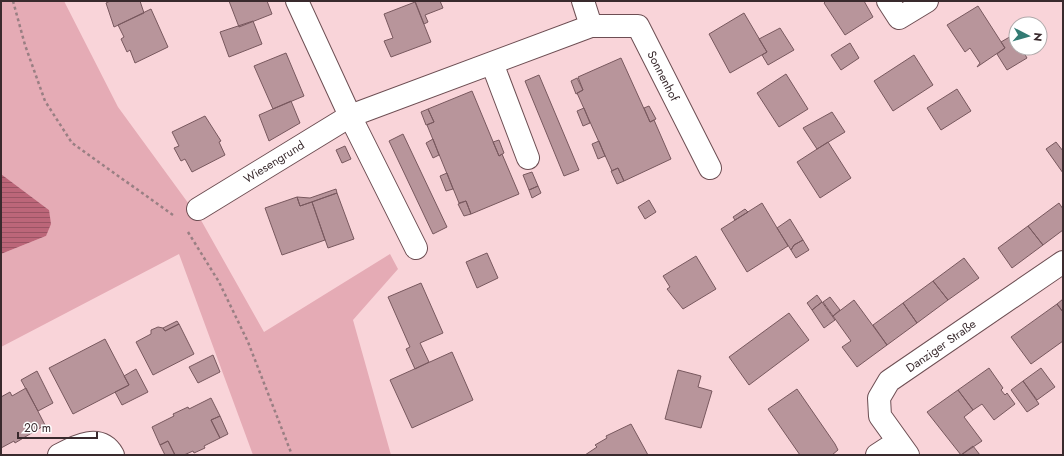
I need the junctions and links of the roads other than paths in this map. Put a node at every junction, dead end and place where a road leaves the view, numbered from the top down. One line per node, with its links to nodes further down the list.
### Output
1 (297, 1): 7 (street)
2 (583, 1): 5 (street)
3 (888, 1): 4 (street)
4 (927, 1)
5 (591, 26): 6 (street, Sonnenhof); 9 (street, Sonnenhof)
6 (492, 63): 7 (street, Wiesengrund); 8 (street)
7 (350, 116): 10 (street, Wiesengrund); 11 (street)
8 (528, 158)
9 (710, 168)
10 (198, 209)
11 (416, 248)
12 (1063, 262): 13 (street, Danziger Straße)
13 (903, 448): 16 (street)
14 (59, 455): 15 (street)
15 (113, 455)
16 (876, 455)

